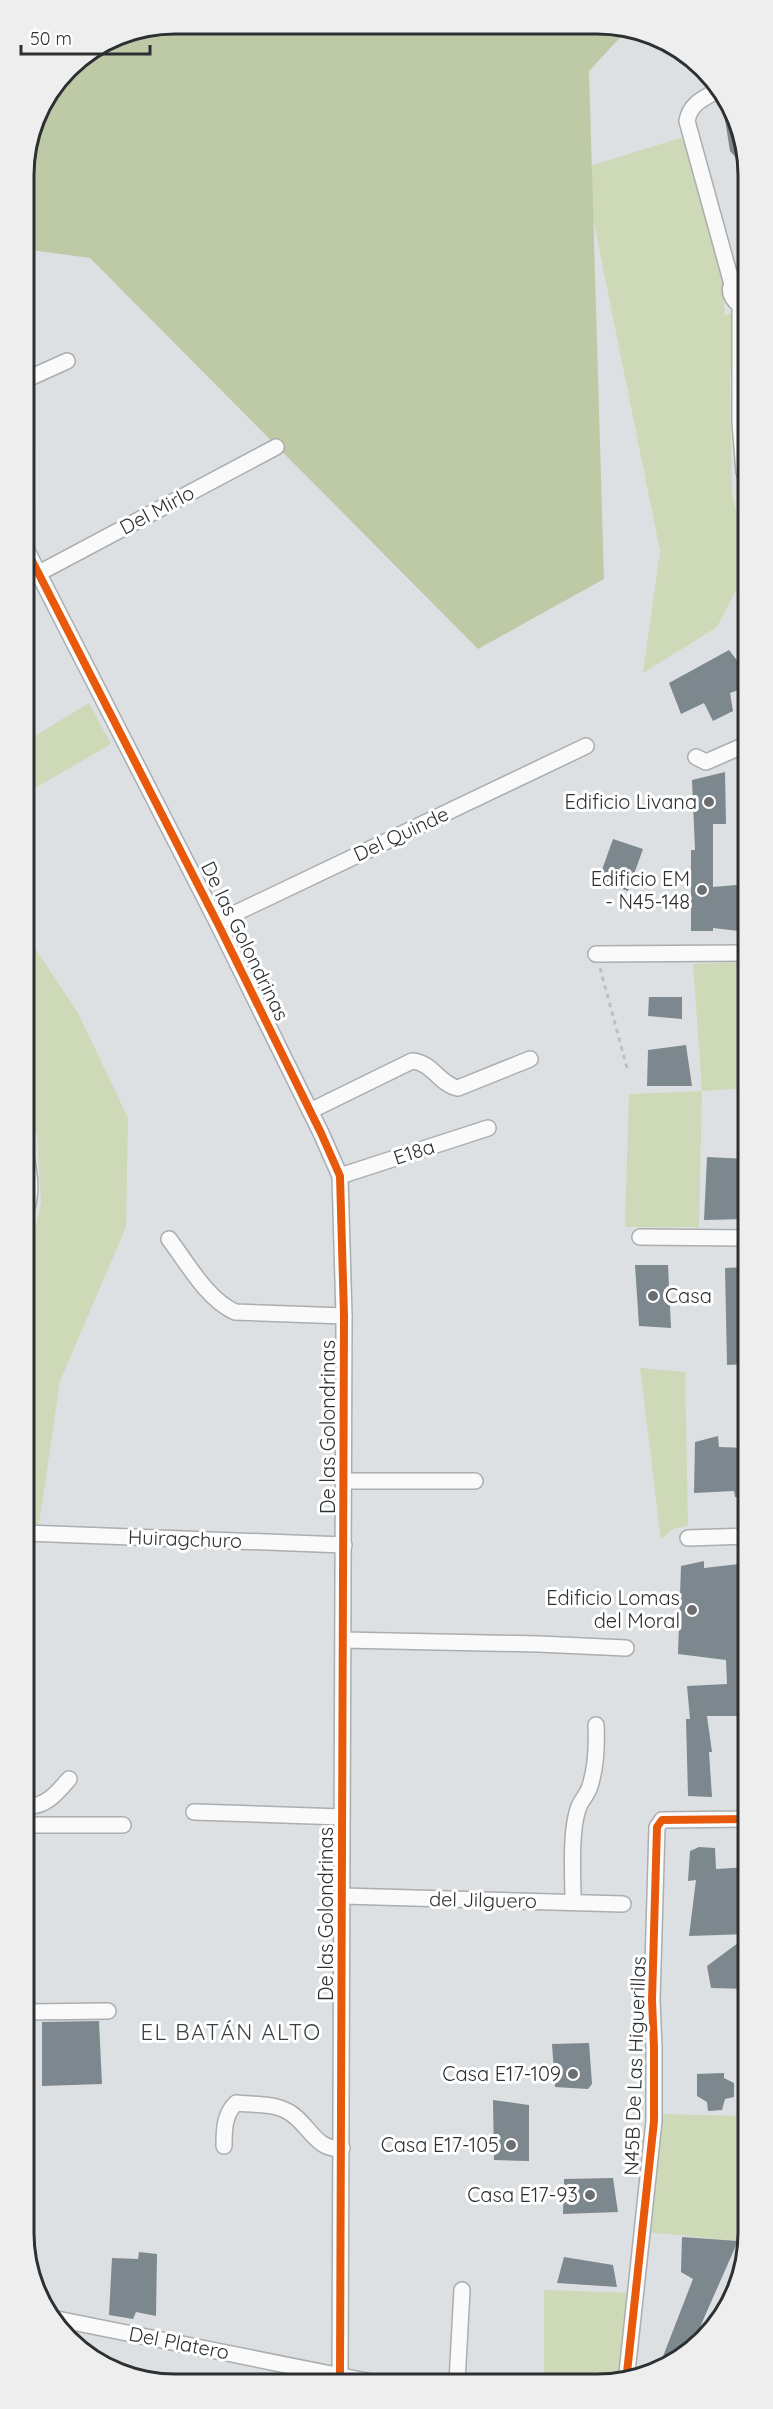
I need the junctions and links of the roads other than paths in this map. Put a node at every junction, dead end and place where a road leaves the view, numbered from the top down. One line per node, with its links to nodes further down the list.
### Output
1 (712, 94): 3 (street)
2 (738, 278): 3 (street)
3 (732, 284): 4 (street)
4 (738, 301)
5 (67, 361): 6 (street)
6 (35, 376)
7 (276, 447): 9 (street, Del Mirlo)
8 (35, 565): 9 (street, De las Golondrinas)
9 (39, 573): 13 (street, De las Golondrinas)
10 (586, 746): 13 (street, Del Quinde)
11 (738, 748): 12 (street)
12 (696, 757)
13 (217, 922): 17 (street, De las Golondrinas)
14 (596, 954): 15 (street)
15 (738, 954)
16 (531, 1059): 17 (street)
17 (310, 1111): 19 (street, De las Golondrinas)
18 (488, 1128): 19 (street, E18a)
19 (340, 1176): 23 (street, De las Golondrinas)
20 (640, 1237): 21 (street)
21 (738, 1238)
22 (169, 1239): 23 (street)
23 (344, 1317): 24 (street, De las Golondrinas)
24 (344, 1481): 25 (street); 29 (street, De las Golondrinas)
25 (475, 1481)
26 (34, 1533): 29 (street, Huiragchuro)
27 (738, 1536): 28 (street)
28 (688, 1538)
29 (344, 1545): 30 (street, De las Golondrinas)
30 (343, 1640): 31 (street); 36 (street, De las Golondrinas)
31 (626, 1648)
32 (596, 1725): 41 (street)
33 (69, 1779): 34 (street)
34 (34, 1806)
35 (194, 1812): 36 (street)
36 (342, 1816): 40 (street, De las Golondrinas)
37 (738, 1819): 49 (street, N45B De Las Higuerillas)
38 (34, 1825): 39 (street)
39 (123, 1825)
40 (343, 1896): 41 (street, del Jilguero); 46 (street, De las Golondrinas)
41 (573, 1902): 42 (street, del Jilguero)
42 (623, 1904)
43 (108, 2011): 44 (street)
44 (34, 2012)
45 (224, 2146): 46 (street)
46 (342, 2148): 51 (street, De las Golondrinas)
47 (462, 2290): 52 (street)
48 (66, 2321): 50 (street, Del Platero)
49 (627, 2371)
50 (316, 2374)
51 (339, 2374)
52 (457, 2374)

